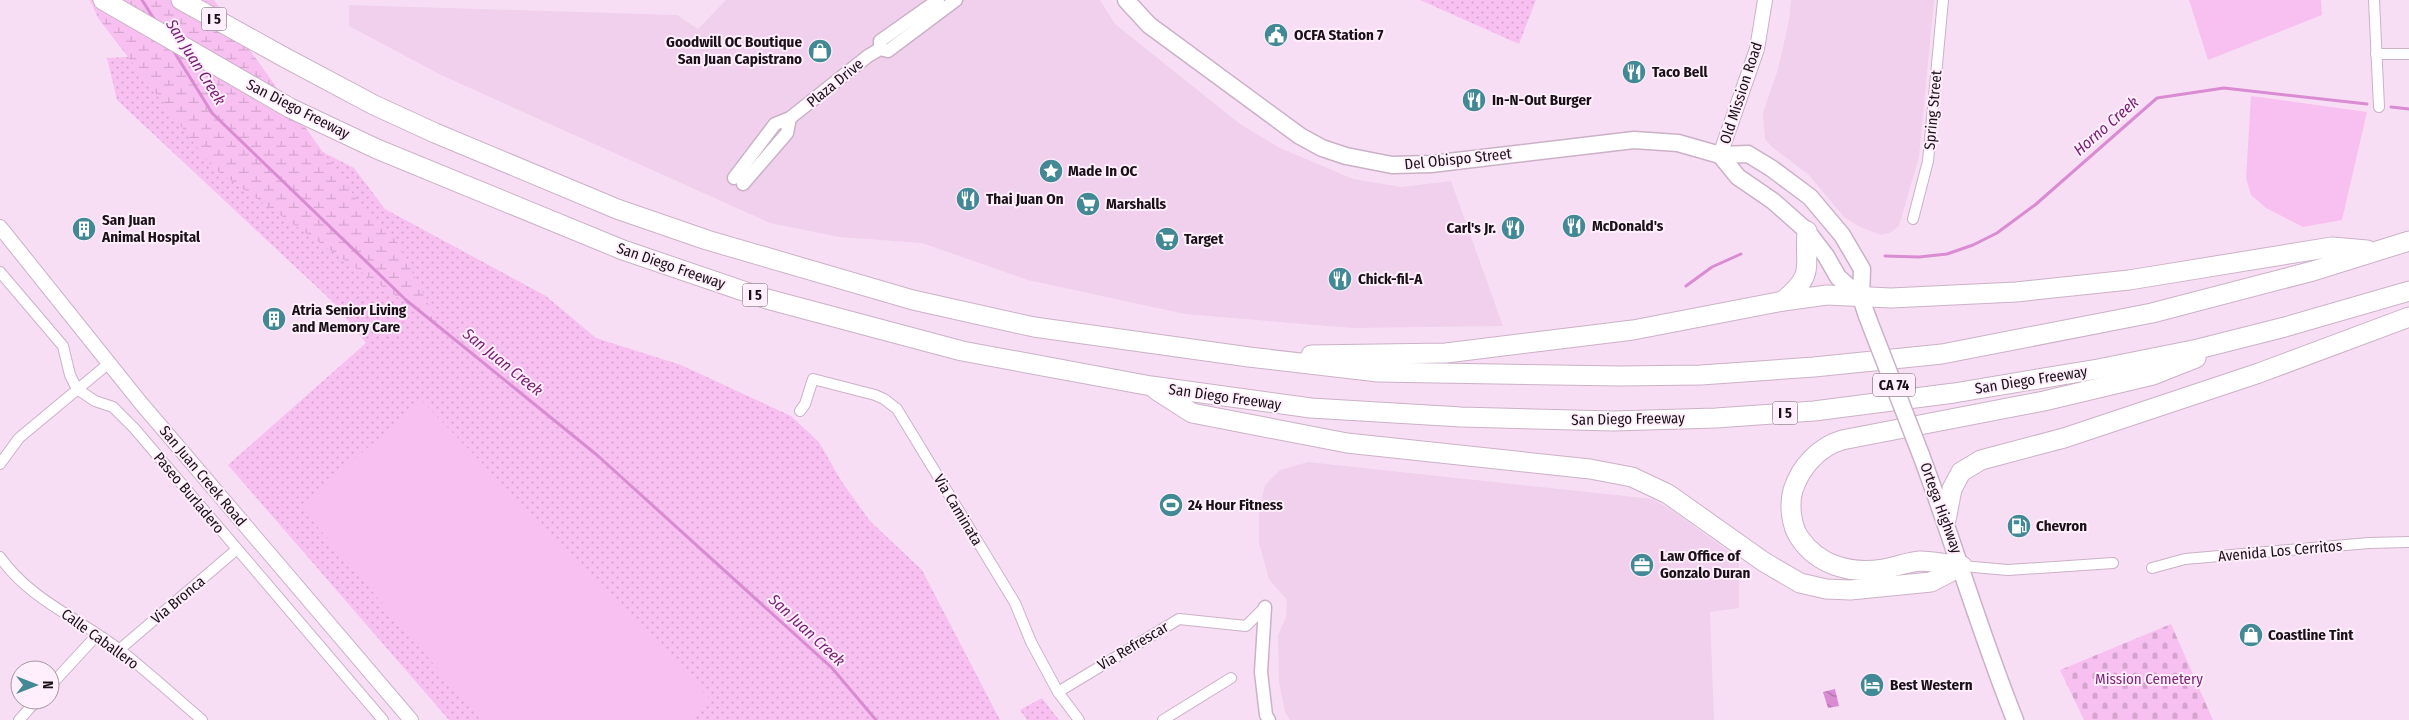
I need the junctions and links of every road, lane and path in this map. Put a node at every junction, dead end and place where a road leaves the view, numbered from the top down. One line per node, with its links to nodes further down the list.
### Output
1 (102, 0): 28 (highway, San Diego Freeway / I 5)
2 (181, 0): 26 (highway, I 5)
3 (938, 0): 9 (street, Plaza Drive)
4 (956, 0): 9 (street, Plaza Drive)
5 (1126, 0): 13 (main road, Del Obispo Street)
6 (1765, 0): 13 (main road, Old Mission Road)
7 (1943, 0): 15 (street, Spring Street)
8 (2374, 0): 10 (street)
9 (880, 49): 14 (street, Plaza Drive)
10 (2376, 54): 11 (street); 12 (street)
11 (2409, 54)
12 (2379, 107)
13 (1720, 155): 17 (main road, Ortega Highway); 23 (main road, Ortega Highway)
14 (739, 181)
15 (1913, 219)
16 (0, 227): 27 (main road, San Juan Creek Road)
17 (1807, 231): 22 (highway); 23 (main road, Ortega Highway)
18 (2409, 240): 19 (highway, I 5)
19 (2378, 251): 23 (highway); 26 (highway, I 5)
20 (0, 272): 29 (street)
21 (2409, 290): 25 (highway, San Diego Freeway / I 5)
22 (1783, 301): 23 (highway); 26 (highway)
23 (1864, 307): 32 (main road, Ortega Highway / CA 74, bridge)
24 (2409, 317): 32 (highway)
25 (2251, 336): 28 (highway, San Diego Freeway / I 5); 37 (highway)
26 (1249, 357)
27 (108, 364): 29 (street); 49 (main road, San Juan Creek Road)
28 (1151, 386): 37 (highway)
29 (77, 389): 31 (street); 34 (street, Paseo Burladero)
30 (800, 411): 44 (street, Via Caminata)
31 (0, 464)
32 (1946, 520): 37 (main road, Ortega Highway / CA 74)
33 (2409, 542): 38 (street, Avenida Los Cerritos)
34 (236, 550): 41 (street, Via Bronca); 48 (street, Paseo Burladero)
35 (0, 557): 40 (street, Calle Caballero)
36 (2113, 563): 37 (street)
37 (1962, 566): 53 (main road, Ortega Highway / CA 74)
38 (2152, 568)
39 (1265, 607): 44 (street, Via Refrescar); 52 (street)
40 (97, 635): 41 (street, Calle Caballero); 42 (street)
41 (120, 649): 47 (street, Calle Caballero)
42 (60, 675)
43 (1231, 678): 51 (street)
44 (1058, 692): 50 (street, Via Caminata)
45 (28, 710): 46 (street)
46 (18, 720)
47 (202, 720)
48 (382, 720)
49 (411, 720)
50 (1079, 720)
51 (1163, 720)
52 (1269, 720)
53 (2015, 720)

